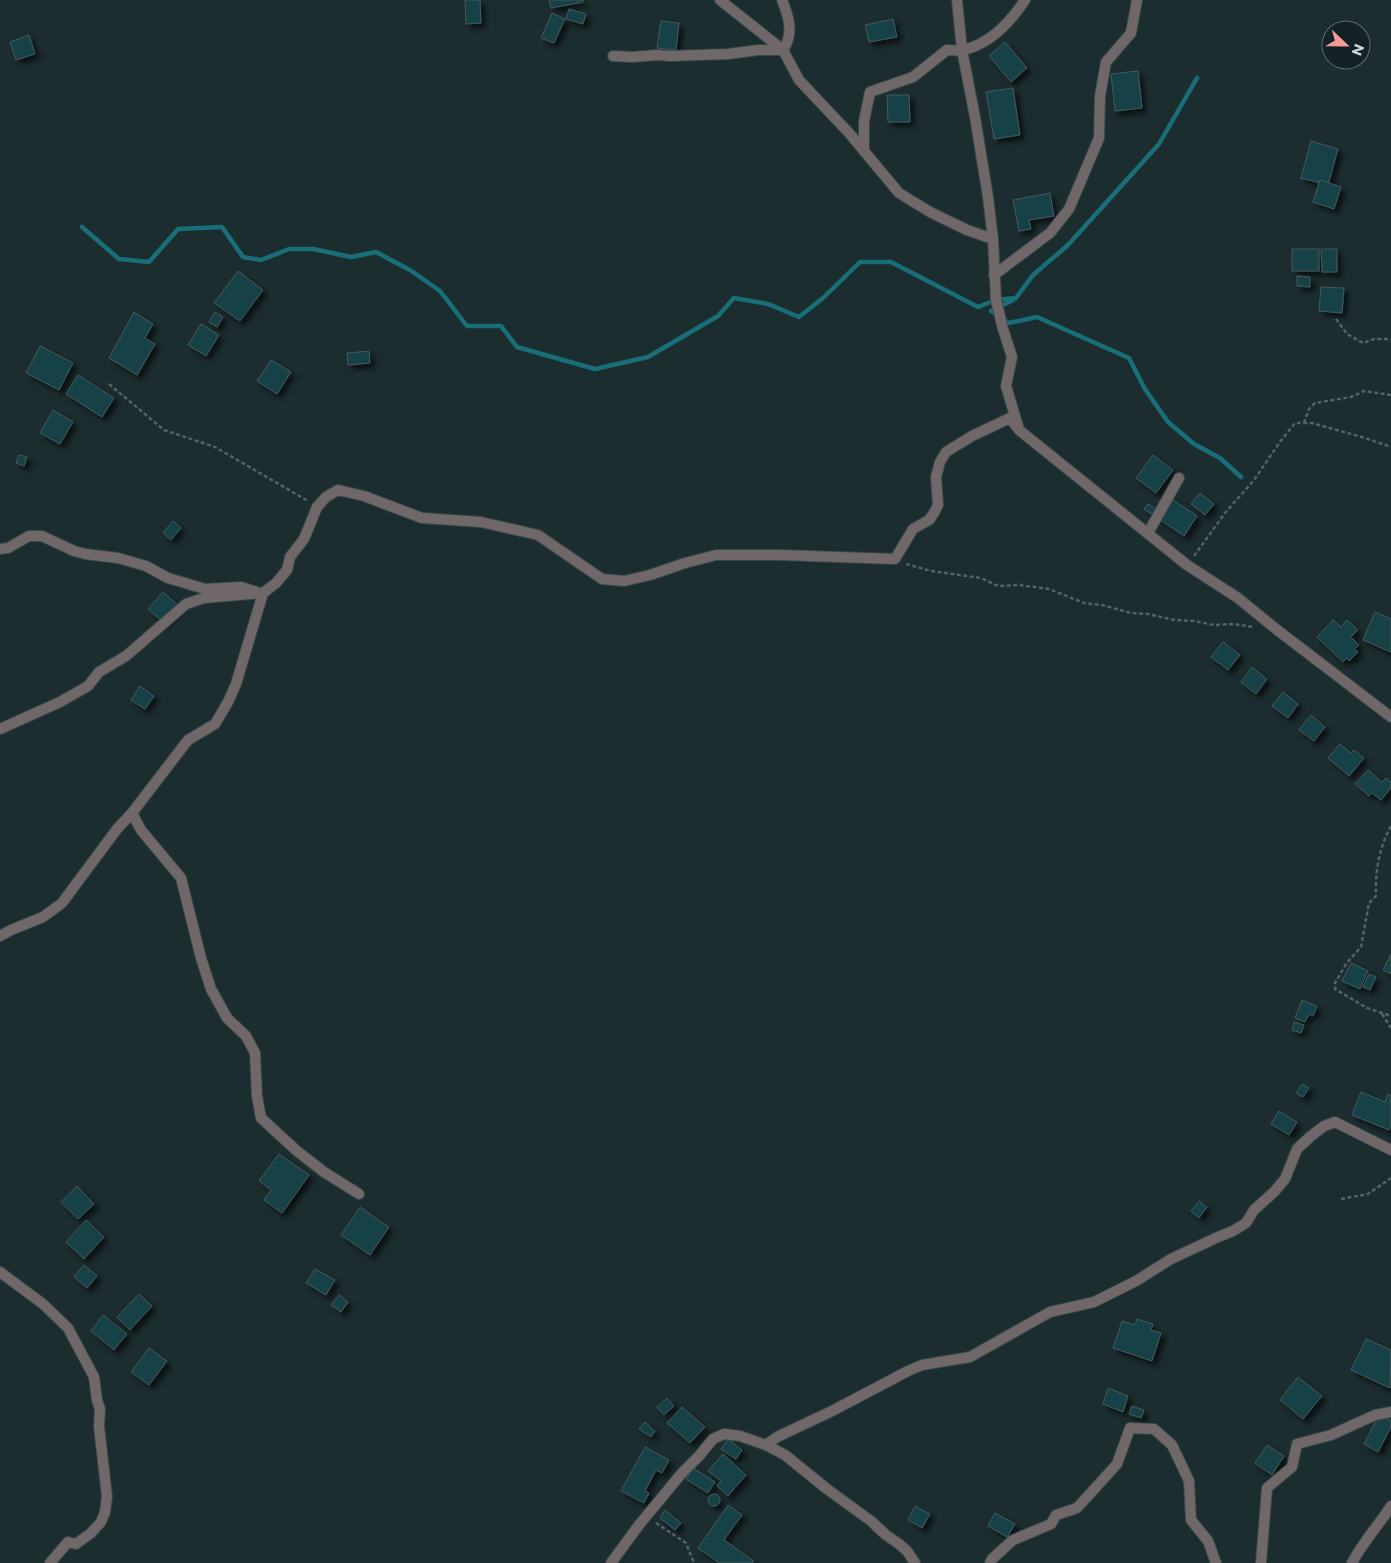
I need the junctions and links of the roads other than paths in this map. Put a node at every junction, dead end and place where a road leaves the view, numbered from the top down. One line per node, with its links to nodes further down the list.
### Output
1 (720, 0): 6 (street)
2 (782, 0): 6 (street)
3 (957, 0): 7 (street)
4 (1025, 0): 7 (street)
5 (1137, 0): 11 (street)
6 (783, 50): 8 (street); 9 (street)
7 (962, 50): 9 (street); 10 (street)
8 (613, 56)
9 (864, 151): 10 (street)
10 (993, 239): 11 (street)
11 (994, 274): 12 (street)
12 (1019, 430): 14 (street); 16 (street)
13 (1179, 478): 14 (street)
14 (1148, 533): 17 (street)
15 (0, 548): 16 (street)
16 (263, 593): 18 (street); 19 (street)
17 (1391, 717)
18 (0, 729)
19 (132, 813): 20 (street); 22 (street)
20 (0, 936)
21 (1391, 1150): 25 (street)
22 (359, 1194)
23 (0, 1272): 27 (street)
24 (1391, 1412): 32 (street)
25 (766, 1445): 28 (street); 29 (street)
26 (1391, 1506): 33 (street)
27 (50, 1563)
28 (611, 1563)
29 (915, 1563)
30 (990, 1563): 31 (street)
31 (1216, 1563)
32 (1261, 1563)
33 (1352, 1563)

